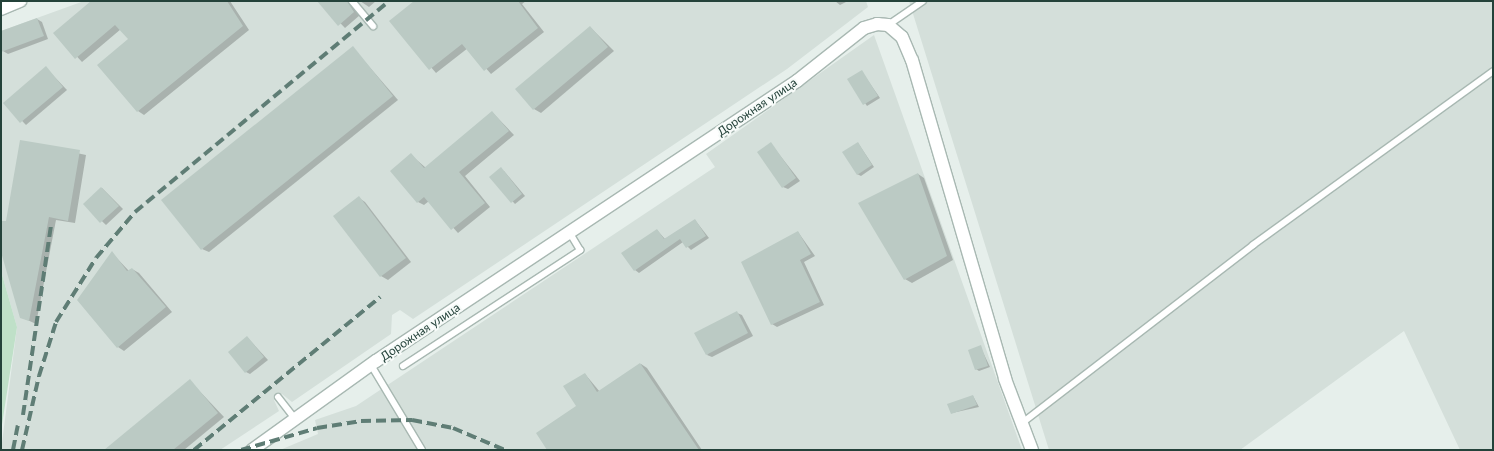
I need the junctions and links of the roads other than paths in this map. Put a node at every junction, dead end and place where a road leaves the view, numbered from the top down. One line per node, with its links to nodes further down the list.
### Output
1 (20, 1): 4 (street)
2 (352, 1): 6 (lane)
3 (923, 1): 5 (lane)
4 (1, 9)
5 (888, 25): 8 (street, Дорожная улица); 13 (street)
6 (373, 26)
7 (1493, 71): 13 (lane)
8 (568, 232): 9 (street, Дорожная улица); 10 (lane)
9 (371, 365): 12 (street, Дорожная улица); 15 (lane)
10 (403, 366)
11 (278, 397): 12 (lane)
12 (295, 419): 14 (street, Дорожная улица)
13 (1022, 423): 16 (street)
14 (252, 450)
15 (422, 450)
16 (1032, 450)

